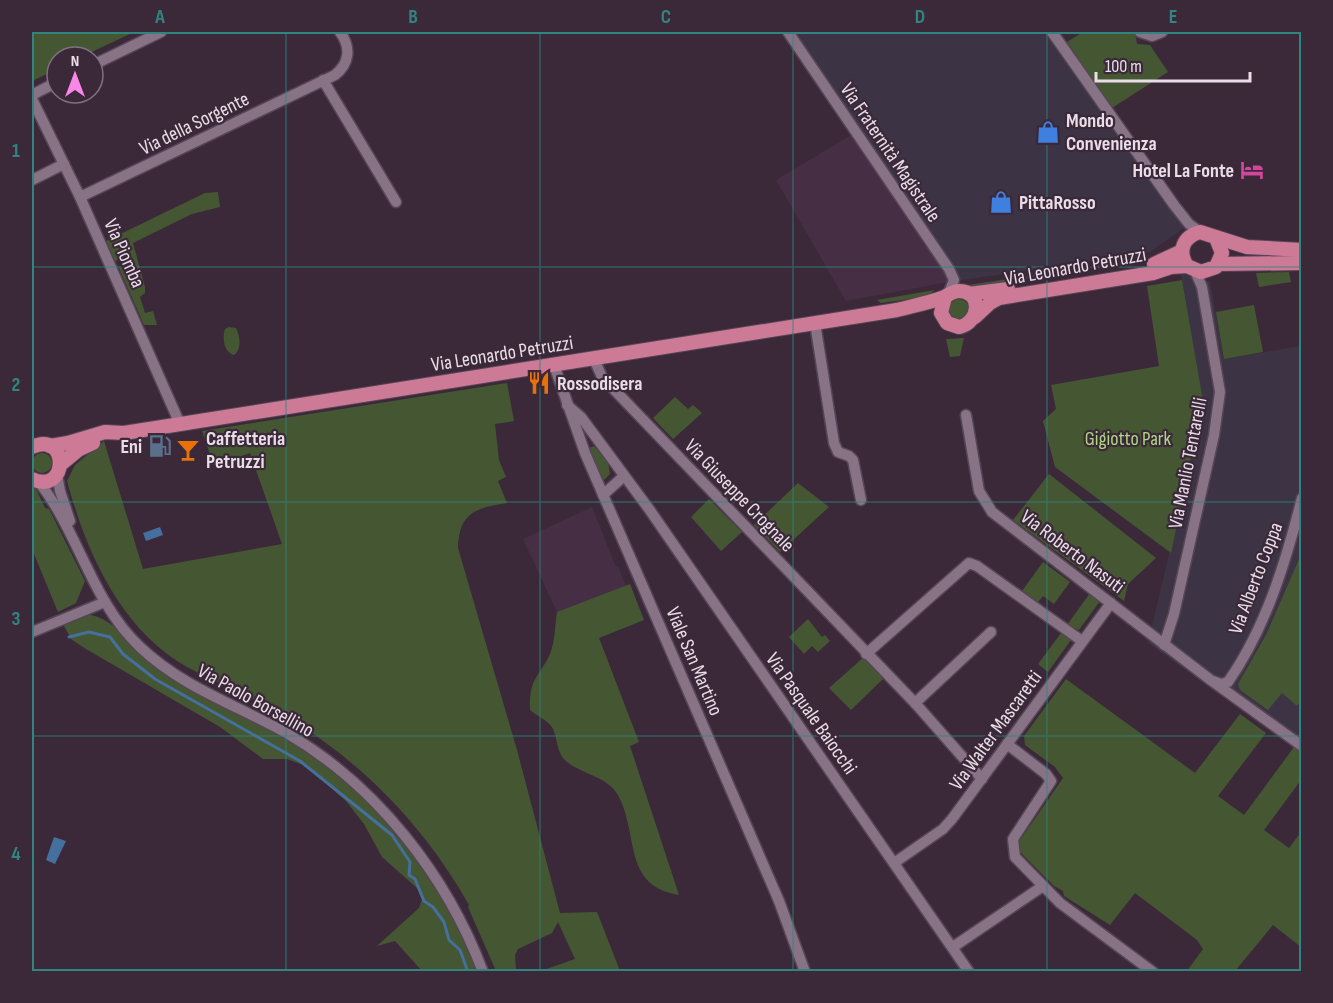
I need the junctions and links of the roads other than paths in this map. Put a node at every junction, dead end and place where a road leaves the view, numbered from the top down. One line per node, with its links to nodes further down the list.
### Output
1 (161, 32): 7 (street)
2 (340, 32): 8 (street, Via della Sorgente)
3 (788, 32): 22 (street, Via Fraternità Magistrale)
4 (1052, 32): 15 (street)
5 (1140, 32): 6 (street)
6 (1162, 32)
7 (105, 59)
8 (323, 80): 13 (street, Via della Sorgente); 14 (street)
9 (45, 89): 10 (street, Via Piomba)
10 (32, 97): 11 (street, Via Piomba)
11 (64, 164): 12 (street); 13 (street, Via Piomba)
12 (32, 180)
13 (80, 196): 31 (street, Via Piomba)
14 (396, 202)
15 (1200, 232): 16 (main road); 18 (main road)
16 (1216, 238): 17 (main road); 20 (main road)
17 (1302, 250)
18 (1182, 251): 20 (main road); 21 (main road, Via Leonardo Petruzzi)
19 (1302, 263): 20 (main road, Via Leonardo Petruzzi)
20 (1202, 268): 24 (main road, Via Leonardo Petruzzi); 49 (street, Via Manlio Tentarelli)
21 (969, 294): 22 (main road); 24 (main road)
22 (946, 296): 23 (main road, Via Leonardo Petruzzi); 25 (main road)
23 (897, 310): 25 (main road, Via Leonardo Petruzzi); 26 (main road, Via Leonardo Petruzzi)
24 (975, 317): 25 (main road)
25 (943, 318)
26 (816, 323): 27 (main road, Via Leonardo Petruzzi); 42 (street)
27 (594, 359): 28 (main road, Via Leonardo Petruzzi); 50 (street, Via Giuseppe Crognale)
28 (554, 365): 29 (street, Viale San Martino); 31 (main road, Via Leonardo Petruzzi)
29 (567, 405): 33 (street, Via Pasquale Baiocchi); 34 (street, Viale San Martino)
30 (966, 415): 45 (street, Via Roberto Nasuti)
31 (180, 424): 32 (main road, Via Leonardo Petruzzi)
32 (114, 434): 35 (main road, Via Leonardo Petruzzi); 37 (main road, Via Leonardo Petruzzi)
33 (593, 435): 34 (street); 38 (street, Via Pasquale Baiocchi)
34 (580, 440): 40 (street, Viale San Martino)
35 (50, 446): 36 (main road, Via Leonardo Petruzzi); 37 (main road)
36 (32, 447)
37 (59, 469): 39 (main road, Via Leonardo Petruzzi); 43 (street, Via Paolo Borsellino)
38 (624, 476): 40 (street); 58 (street, Via Pasquale Baiocchi)
39 (35, 481): 43 (street, Via Paolo Borsellino)
40 (603, 495): 62 (street, Viale San Martino)
41 (1302, 498): 51 (street, Via Alberto Coppa)
42 (861, 500)
43 (77, 544): 44 (street, Via Paolo Borsellino)
44 (105, 602): 46 (street); 61 (street, Via Paolo Borsellino)
45 (1111, 603): 48 (street, Via Walter Mascaretti); 49 (street, Via Roberto Nasuti)
46 (32, 632)
47 (991, 633): 54 (street)
48 (1082, 641): 50 (street); 55 (street, Via Walter Mascaretti)
49 (1164, 645): 52 (street, Via Roberto Nasuti)
50 (866, 654): 54 (street, Via Giuseppe Crognale)
51 (1237, 669): 52 (street); 53 (street, Via Alberto Coppa)
52 (1212, 681): 53 (street)
53 (1241, 702): 56 (street)
54 (915, 703): 57 (street, Via Giuseppe Crognale)
55 (1006, 744): 57 (street, Via Walter Mascaretti); 59 (street)
56 (1302, 746)
57 (982, 779): 58 (street, Via Walter Mascaretti)
58 (894, 863): 60 (street, Via Pasquale Baiocchi)
59 (1043, 886): 60 (street); 64 (street)
60 (953, 947): 63 (street, Via Pasquale Baiocchi)
61 (483, 972)
62 (805, 972)
63 (969, 972)
64 (1153, 972)

